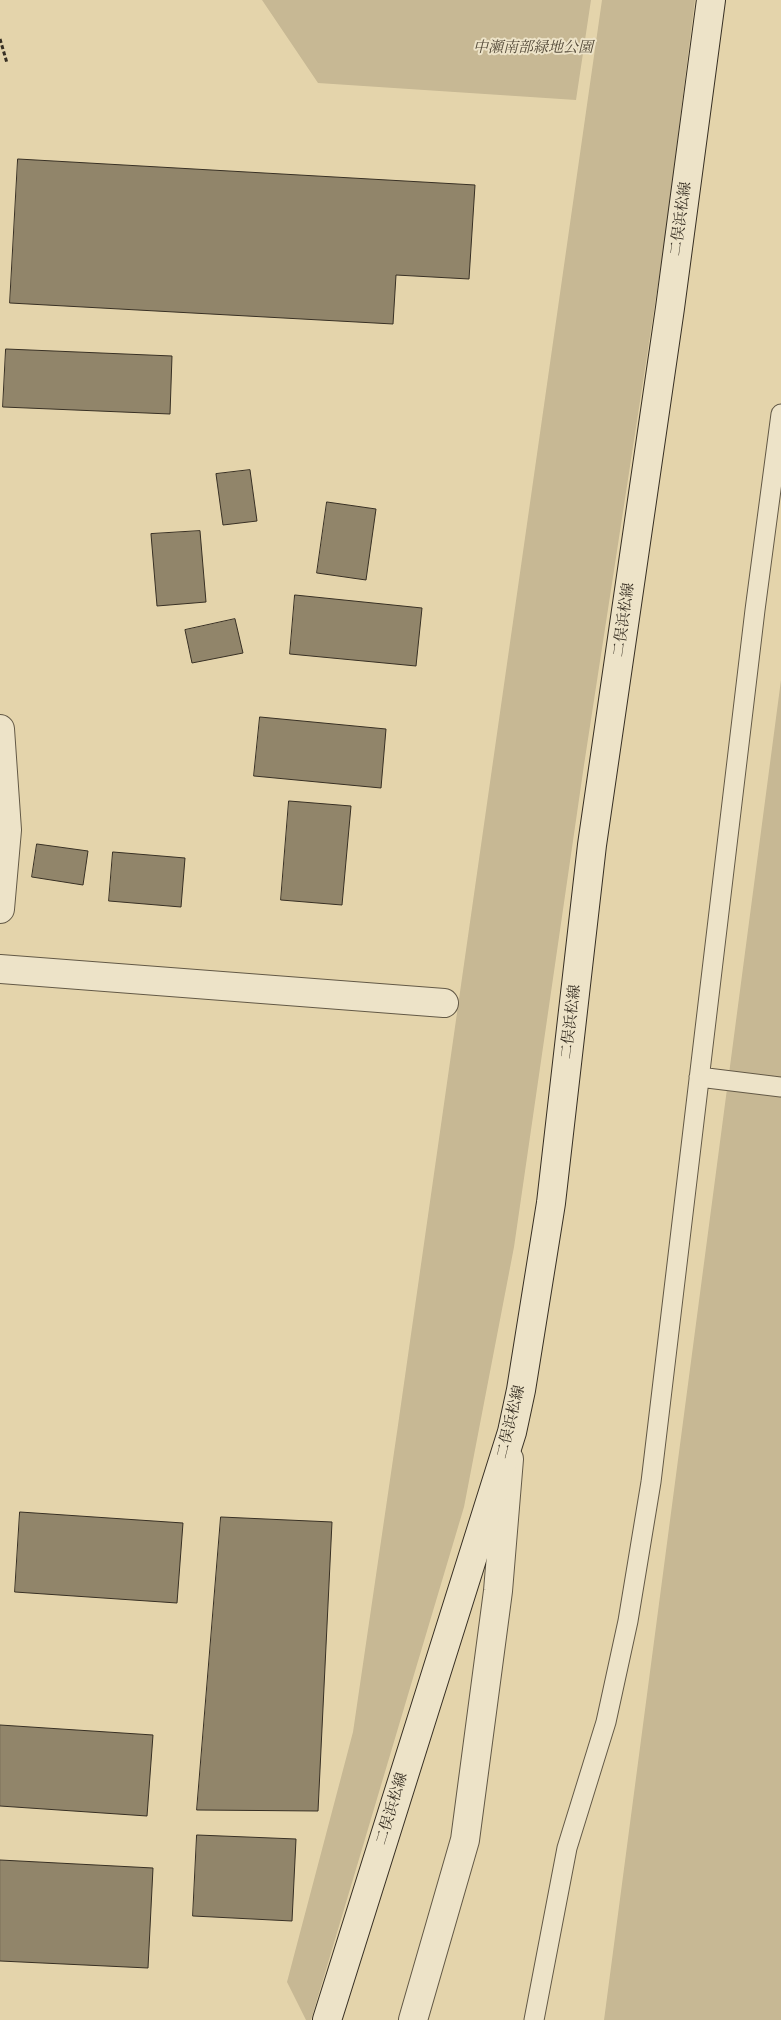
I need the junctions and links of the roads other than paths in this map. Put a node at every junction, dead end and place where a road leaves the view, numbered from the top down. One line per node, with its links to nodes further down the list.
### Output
1 (711, 0): 9 (main road, 二俣浜松線)
2 (781, 414): 7 (lane)
3 (0, 729): 4 (main road)
4 (0, 908)
5 (0, 968): 6 (main road)
6 (444, 1003)
7 (699, 1077): 8 (lane); 12 (lane)
8 (781, 1087)
9 (512, 1432): 10 (main road, 二俣浜松線); 11 (main road)
10 (327, 2020)
11 (413, 2020)
12 (534, 2020)

